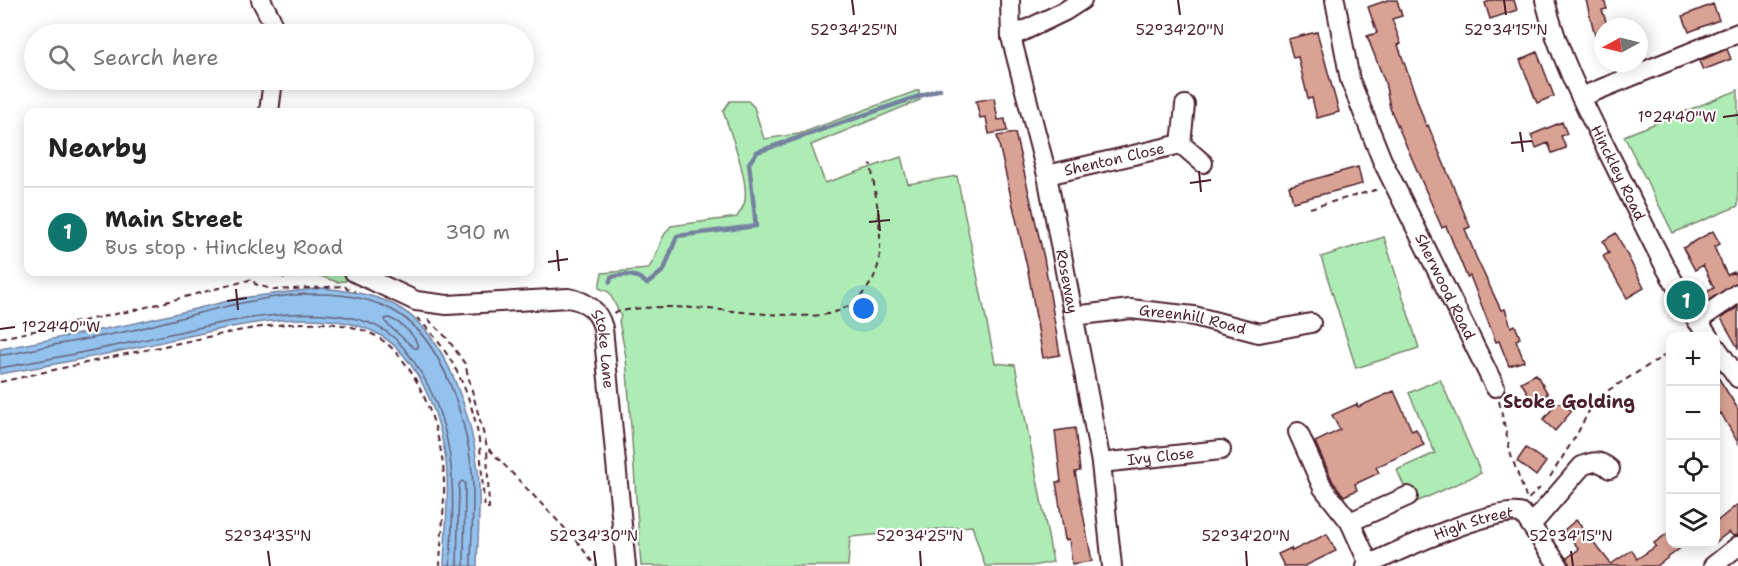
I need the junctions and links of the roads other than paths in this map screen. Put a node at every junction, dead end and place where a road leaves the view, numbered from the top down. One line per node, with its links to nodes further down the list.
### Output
1 (261, 0): 6 (street)
2 (1010, 0): 8 (street, Roseway)
3 (1082, 0): 8 (street)
4 (1335, 0): 24 (street, Sherwood Road)
5 (1545, 0): 10 (street, Hinckley Road)
6 (272, 24)
7 (1738, 33): 10 (street)
8 (1011, 37): 15 (street, Roseway)
9 (272, 90): 12 (street)
10 (1581, 97): 19 (street, Hinckley Road)
11 (1185, 105): 13 (street)
12 (270, 108)
13 (1181, 144): 14 (street); 15 (street, Shenton Close)
14 (1203, 163)
15 (1047, 175): 18 (street, Roseway)
16 (349, 282): 35 (street, Stoke Lane)
17 (1738, 293): 19 (street)
18 (1074, 316): 20 (street, Greenhill Road); 27 (street, Roseway)
19 (1696, 321): 21 (street, Hinckley Road)
20 (1311, 323)
21 (1705, 332)
22 (1720, 353): 23 (street)
23 (1738, 378)
24 (1495, 387)
25 (1298, 432): 30 (street)
26 (1223, 450): 27 (street, Ivy Close)
27 (1101, 463): 36 (street, Roseway)
28 (1610, 469): 31 (street)
29 (1408, 496): 30 (street)
30 (1350, 522): 34 (street)
31 (1532, 524): 33 (street, High Street); 37 (street, High Street)
32 (1736, 553): 38 (street)
33 (1390, 561): 34 (street, High Street)
34 (1367, 565)
35 (626, 566)
36 (1112, 566)
37 (1559, 566)
38 (1713, 566)

